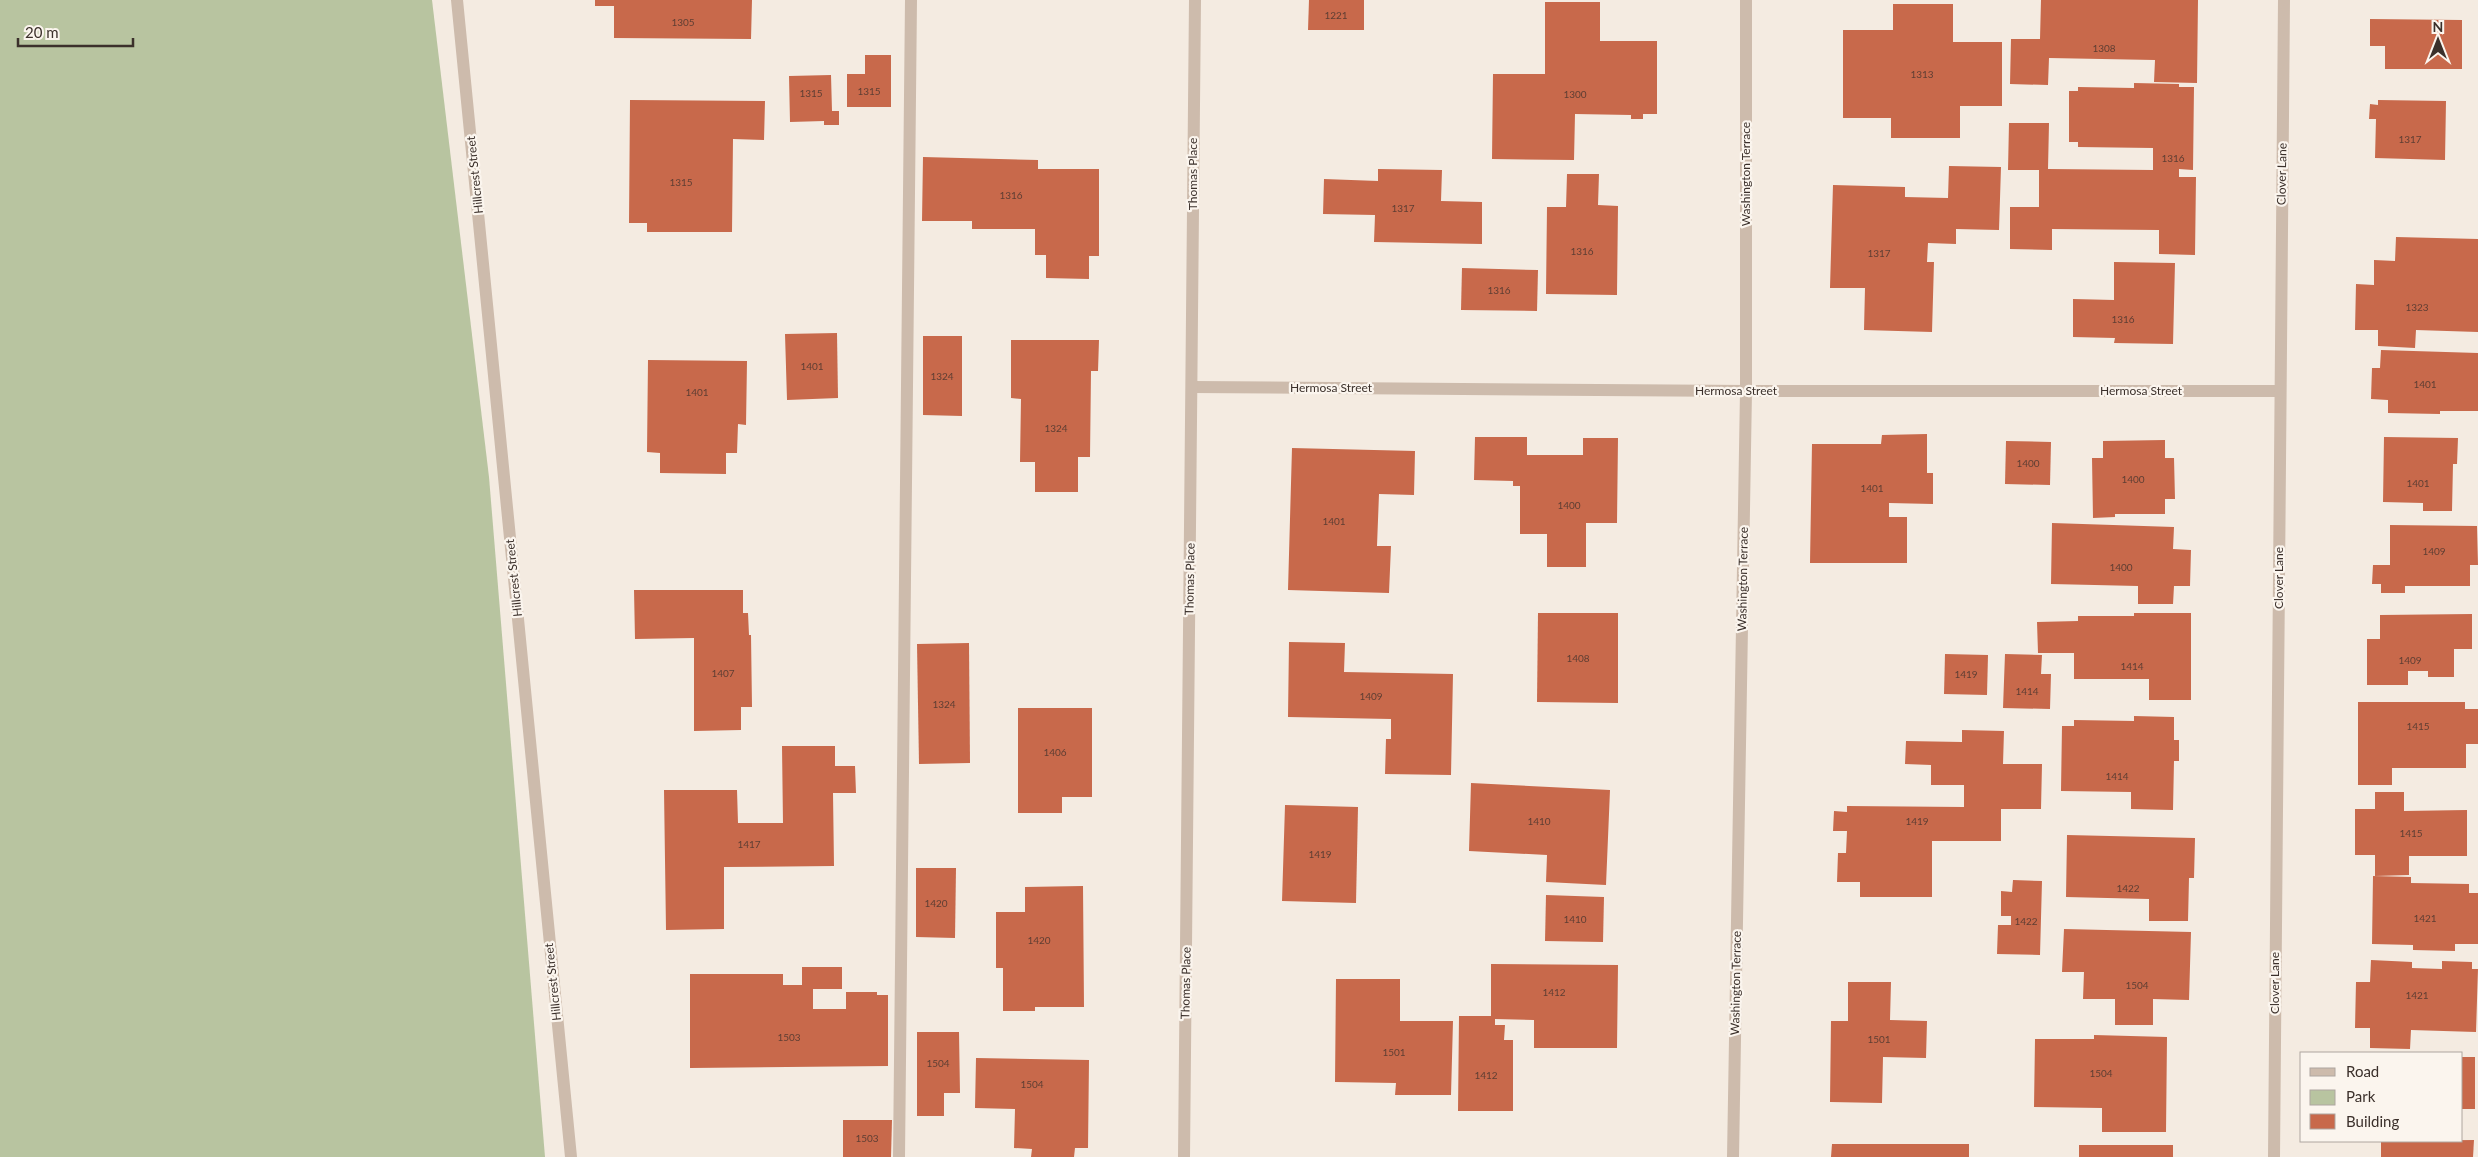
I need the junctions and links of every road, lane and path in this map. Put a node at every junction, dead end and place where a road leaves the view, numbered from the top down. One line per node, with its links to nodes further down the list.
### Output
1 (457, 0): 9 (street, Hillcrest Street)
2 (911, 0): 10 (street)
3 (1194, 0): 6 (street, Thomas Place)
4 (1746, 0): 8 (street, Washington Terrace)
5 (2284, 0): 7 (street, Clover Lane)
6 (1192, 387): 8 (street, Hermosa Street); 11 (street, Thomas Place)
7 (2280, 391): 8 (street, Hermosa Street); 13 (street, Clover Lane)
8 (1746, 392): 12 (street, Washington Terrace)
9 (571, 1157)
10 (899, 1157)
11 (1184, 1157)
12 (1733, 1157)
13 (2274, 1157)

